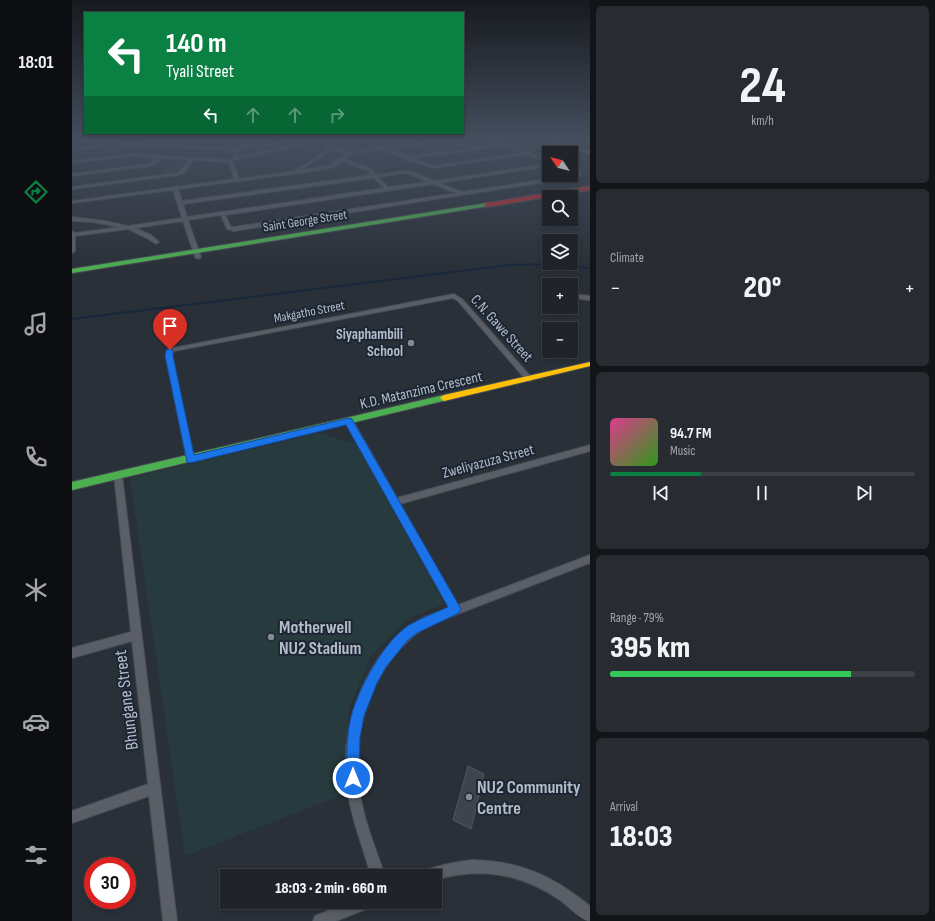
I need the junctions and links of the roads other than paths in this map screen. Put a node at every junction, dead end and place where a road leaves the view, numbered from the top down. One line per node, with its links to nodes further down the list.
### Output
1 (108, 183): 8 (street)
2 (214, 183): 9 (street)
3 (324, 183): 17 (street)
4 (381, 183): 11 (street)
5 (427, 183): 11 (street)
6 (436, 183): 13 (street)
7 (532, 183): 13 (street)
8 (72, 188)
9 (175, 188): 16 (street); 17 (street)
10 (590, 188): 25 (main road, Saint George Street)
11 (387, 189): 18 (street)
12 (590, 193): 14 (main road)
13 (462, 194): 18 (street)
14 (578, 195)
15 (542, 201): 25 (main road, Saint George Street)
16 (72, 202)
17 (179, 203): 20 (street)
18 (222, 213): 20 (street)
19 (72, 219): 21 (street)
20 (185, 219): 21 (street); 25 (street)
21 (125, 228): 22 (street); 23 (street)
22 (72, 234): 24 (street)
23 (156, 242)
24 (72, 251)
25 (196, 254): 26 (main road, Saint George Street); 27 (main road, Saint George Street)
26 (72, 270)
27 (72, 277)
28 (454, 296): 32 (street, C.N. Gawe Street); 35 (street, Makgatho Street)
29 (578, 297): 30 (street)
30 (590, 298)
31 (590, 364): 32 (main road, K.D. Matanzima Crescent)
32 (530, 379): 33 (main road, K.D. Matanzima Crescent)
33 (349, 421): 35 (main road, K.D. Matanzima Crescent); 38 (street)
34 (590, 448): 38 (street, Zweliyazuza Street)
35 (190, 459): 36 (main road, K.D. Matanzima Crescent)
36 (118, 475): 37 (main road, K.D. Matanzima Crescent); 41 (street, Bhungane Street)
37 (72, 486)
38 (394, 502): 40 (street)
39 (590, 559): 40 (street)
40 (455, 609): 45 (street)
41 (136, 635): 42 (street); 43 (street, Bhungane Street)
42 (72, 653)
43 (154, 788): 44 (street); 49 (street, Bhungane Street)
44 (72, 818)
45 (376, 869)
46 (442, 872): 48 (street)
47 (349, 909): 50 (street)
48 (590, 915)
49 (170, 921)
50 (320, 921)

